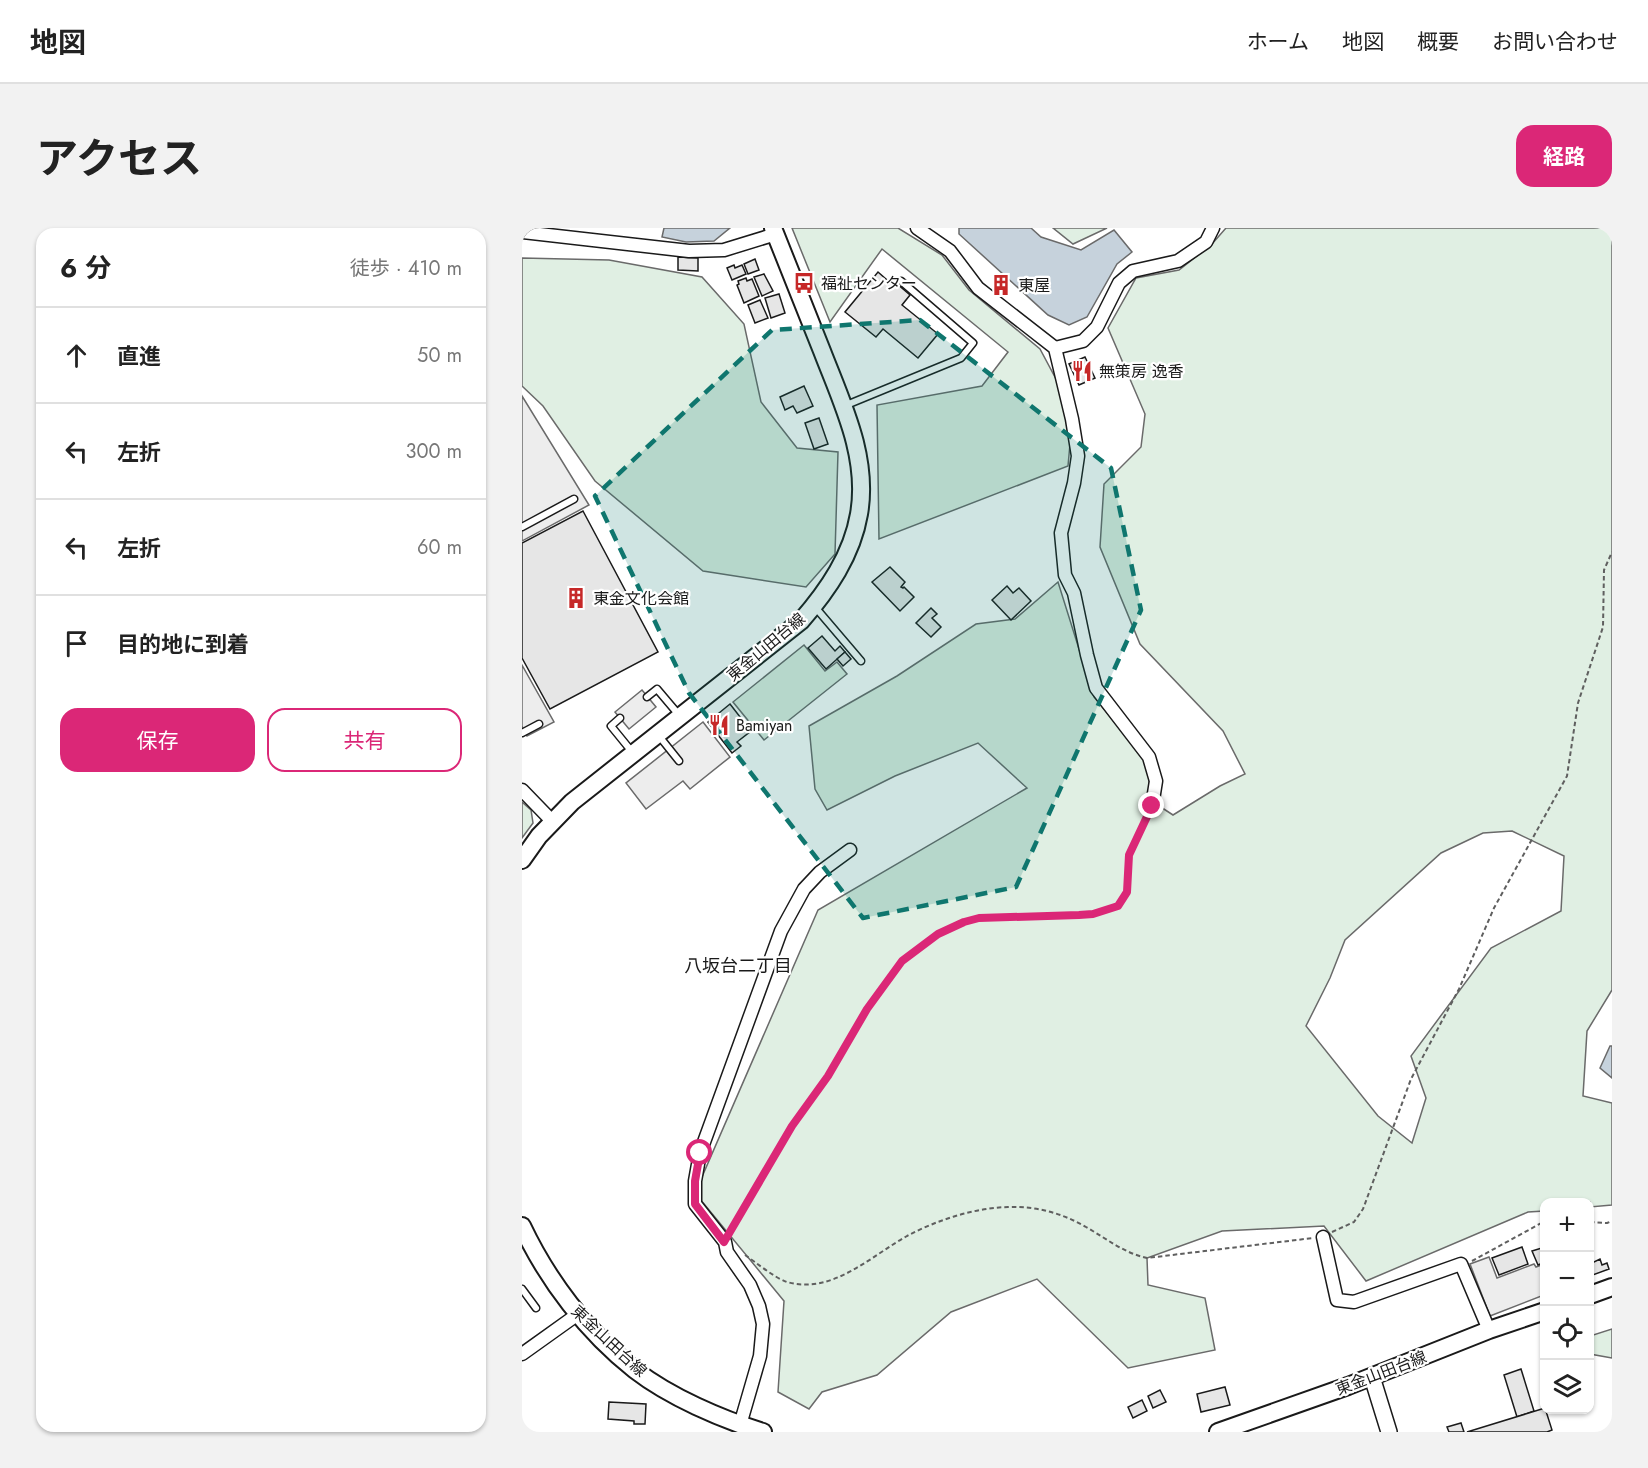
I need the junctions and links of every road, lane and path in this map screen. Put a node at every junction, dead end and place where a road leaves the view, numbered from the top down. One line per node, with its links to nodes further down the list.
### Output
1 (917, 228): 6 (street)
2 (1213, 228): 6 (street)
3 (775, 231): 4 (street); 7 (main road, 東金山田台線)
4 (522, 232)
5 (901, 281): 7 (lane)
6 (1055, 348): 22 (street)
7 (844, 406): 11 (main road, 東金山田台線)
8 (574, 499): 9 (lane)
9 (522, 527)
10 (1612, 552): 30 (path)
11 (814, 606): 12 (lane); 14 (main road, 東金山田台線)
12 (861, 661)
13 (647, 697): 14 (lane)
14 (680, 717): 18 (main road, 東金山田台線)
15 (620, 718): 19 (lane)
16 (539, 724): 17 (lane)
17 (522, 733)
18 (658, 735): 19 (main road, 東金山田台線); 20 (lane)
19 (633, 754): 23 (main road, 東金山田台線)
20 (679, 761)
21 (522, 790): 23 (street)
22 (1152, 806): 31 (path)
23 (552, 820): 25 (main road, 東金山田台線)
24 (850, 850): 31 (street)
25 (522, 860)
26 (1612, 1221): 28 (path)
27 (1540, 1222): 32 (path)
28 (1594, 1222)
29 (522, 1226): 38 (main road, 東金山田台線)
30 (1323, 1237): 31 (path); 32 (street)
31 (724, 1242): 42 (street)
32 (1461, 1264): 39 (street)
33 (1612, 1287): 35 (main road)
34 (522, 1289): 36 (lane)
35 (1594, 1294)
36 (536, 1308)
37 (1540, 1313): 39 (main road, 東金山田台線)
38 (578, 1314): 40 (street); 42 (main road, 東金山田台線)
39 (1489, 1330): 41 (main road, 東金山田台線)
40 (522, 1354)
41 (1372, 1377): 44 (main road, 東金山田台線); 45 (street)
42 (740, 1425): 43 (main road, 東金山田台線)
43 (763, 1432)
44 (1218, 1432)
45 (1389, 1432)

